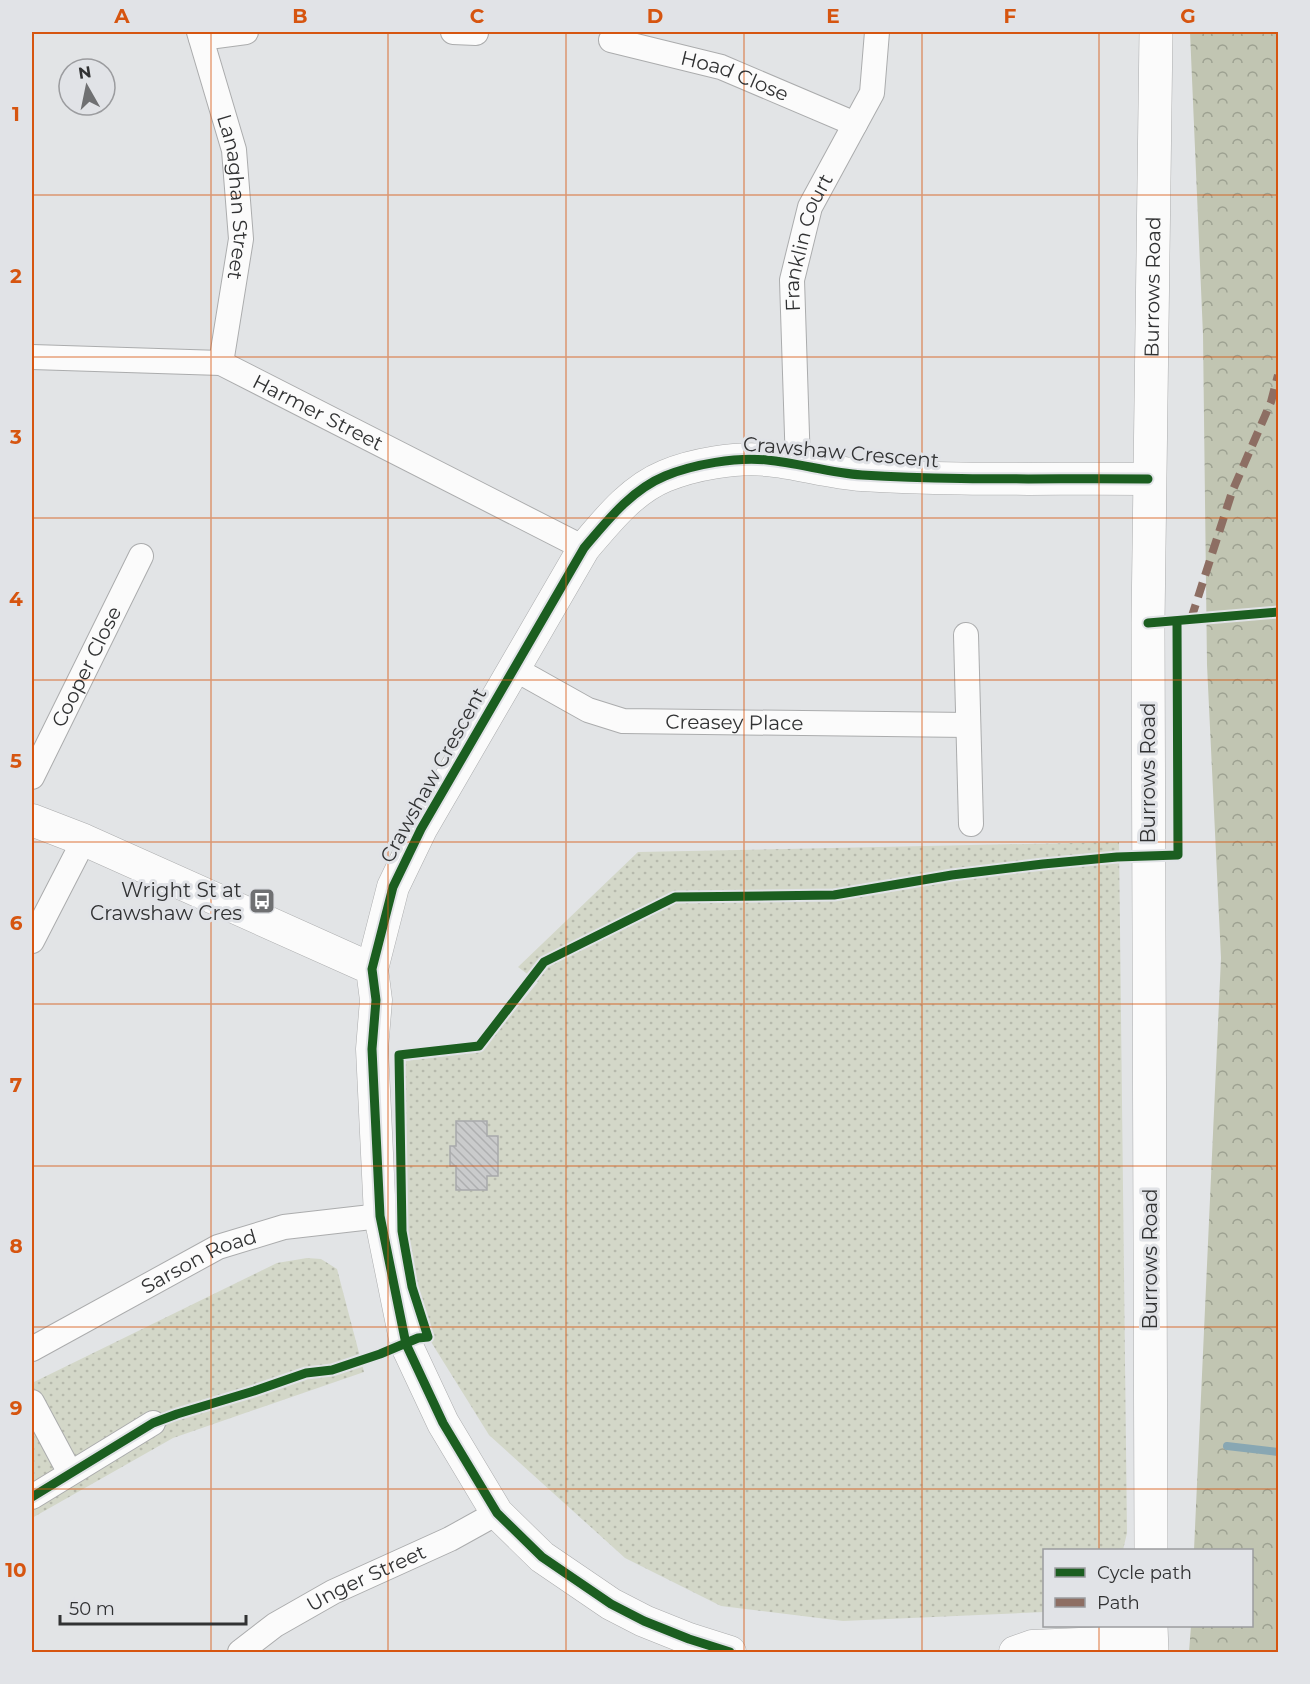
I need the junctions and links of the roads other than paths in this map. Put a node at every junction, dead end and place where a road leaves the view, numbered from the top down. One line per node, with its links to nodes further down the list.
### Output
1 (246, 32): 4 (street)
2 (877, 32): 6 (street, Franklin Court)
3 (1156, 32): 10 (main road, Burrows Road)
4 (200, 35): 8 (street, Lanaghan Street)
5 (611, 40): 6 (street, Hoad Close)
6 (855, 124): 9 (street, Franklin Court)
7 (32, 357): 8 (street, Harmer Street)
8 (221, 363): 11 (street, Harmer Street)
9 (798, 466): 10 (street, Crawshaw Crescent); 11 (street, Crawshaw Crescent)
10 (1148, 478): 29 (main road, Burrows Road)
11 (584, 548): 14 (street, Crawshaw Crescent)
12 (141, 556): 16 (street, Cooper Close)
13 (966, 635): 15 (street)
14 (513, 668): 15 (street, Creasey Place); 21 (street, Crawshaw Crescent)
15 (968, 725): 18 (street)
16 (32, 777)
17 (32, 820): 19 (street)
18 (970, 824)
19 (84, 840): 20 (street); 21 (street)
20 (32, 941)
21 (372, 969): 22 (street, Crawshaw Crescent)
22 (380, 1216): 23 (street, Sarson Road); 28 (street, Crawshaw Crescent)
23 (32, 1349)
24 (32, 1402): 26 (street)
25 (153, 1423): 26 (street)
26 (70, 1473): 27 (street)
27 (32, 1497)
28 (497, 1513): 31 (street, Unger Street); 32 (street, Crawshaw Crescent)
29 (1151, 1549)
30 (1151, 1640): 33 (street)
31 (240, 1653)
32 (730, 1653)
33 (1015, 1653)

